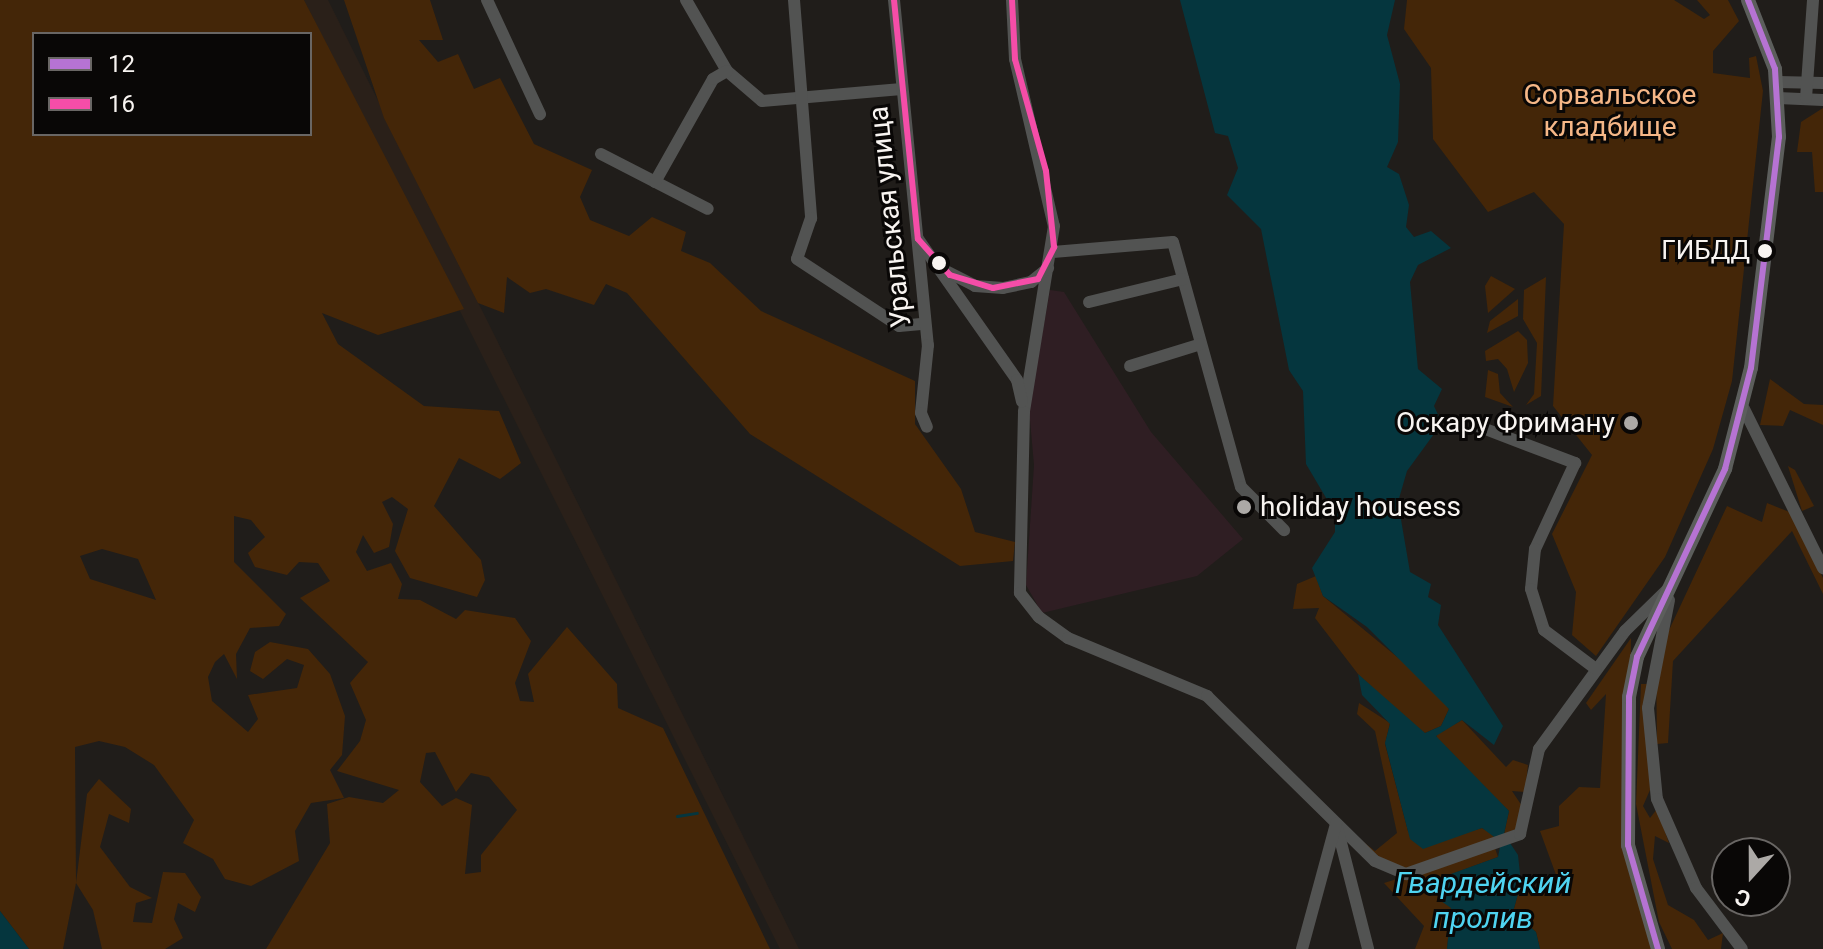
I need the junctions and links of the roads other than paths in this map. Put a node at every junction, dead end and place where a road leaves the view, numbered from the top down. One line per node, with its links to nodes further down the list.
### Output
1 (487, 0): 17 (street)
2 (686, 0): 8 (street)
3 (794, 0): 15 (street)
4 (894, 0): 12 (street, Уральская улица)
5 (1012, 0): 22 (street)
6 (1748, 0): 10 (main road)
7 (1813, 0): 9 (street)
8 (727, 71): 15 (street); 19 (street)
9 (1807, 81): 10 (street); 11 (street); 14 (street)
10 (1778, 82): 13 (main road)
11 (1823, 83)
12 (901, 89): 15 (street); 21 (street, Уральская улица)
13 (1778, 98): 14 (street); 30 (main road)
14 (1806, 98): 16 (street)
15 (802, 100): 27 (street)
16 (1823, 100)
17 (540, 114)
18 (601, 154): 19 (street)
19 (655, 182): 20 (street)
20 (708, 209)
21 (916, 233): 23 (street); 27 (street, Уральская улица)
22 (1053, 252): 24 (street); 25 (street)
23 (933, 261): 24 (street); 31 (street)
24 (1049, 265): 31 (street)
25 (1183, 279): 26 (street); 28 (street)
26 (1089, 302)
27 (924, 324): 32 (street, Уральская улица)
28 (1201, 344): 29 (street); 34 (street)
29 (1130, 366)
30 (1744, 409): 35 (street); 36 (main road)
31 (1024, 412): 38 (street)
32 (927, 427)
33 (1480, 427): 37 (street)
34 (1284, 530)
35 (1823, 568)
36 (1672, 585): 37 (street); 41 (main road); 42 (street)
37 (1596, 669): 38 (street)
38 (1336, 824): 39 (street); 40 (street)
39 (1302, 949)
40 (1368, 949)
41 (1658, 949)
42 (1742, 949)

